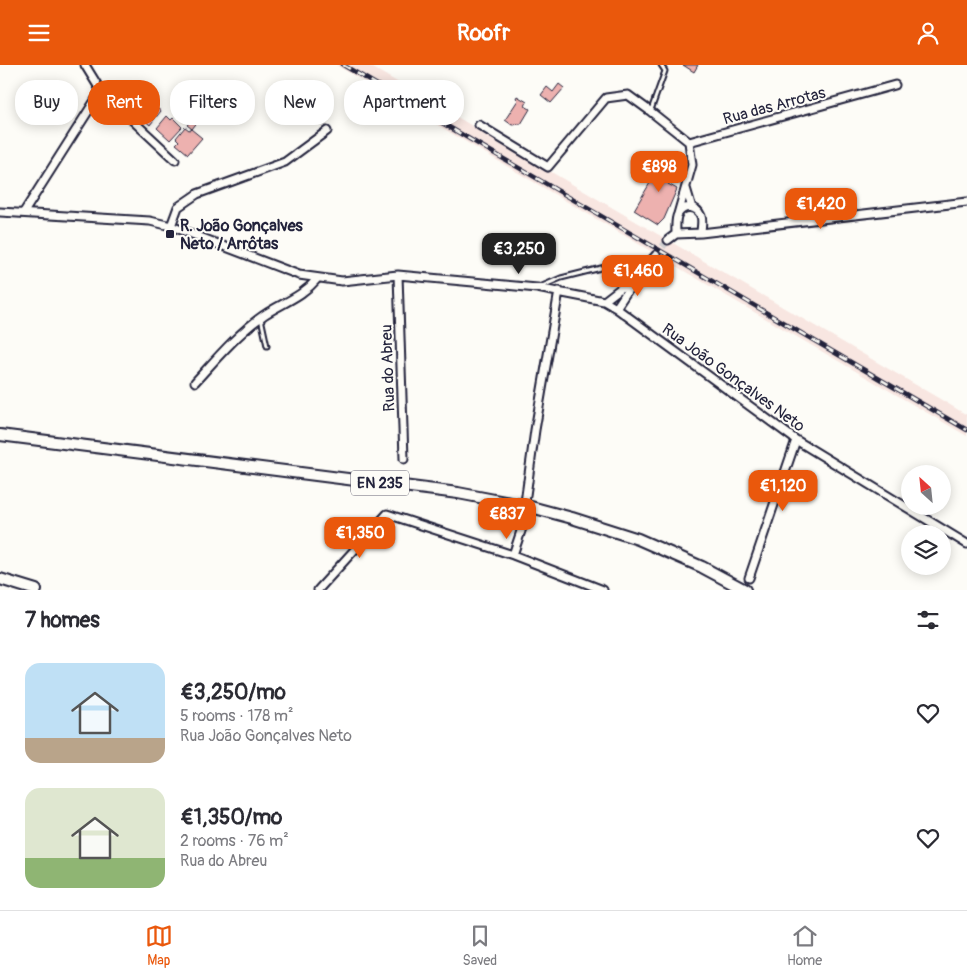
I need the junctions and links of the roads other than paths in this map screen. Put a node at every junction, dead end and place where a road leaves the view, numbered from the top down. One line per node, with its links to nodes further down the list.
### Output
1 (85, 65): 3 (street)
2 (661, 65): 6 (lane)
3 (94, 80)
4 (895, 85): 10 (street, Rua das Arrotas)
5 (88, 111): 16 (street)
6 (650, 111): 8 (street); 10 (street)
7 (137, 125): 11 (street)
8 (479, 125)
9 (327, 131): 18 (street)
10 (689, 142): 12 (street)
11 (175, 160)
12 (686, 188): 14 (street); 17 (street)
13 (967, 202): 19 (street)
14 (692, 208): 17 (street); 19 (street)
15 (0, 212): 16 (street, Rua João Gonçalves Neto)
16 (24, 212): 18 (street, Rua João Gonçalves Neto)
17 (678, 214): 20 (street)
18 (171, 226): 26 (street, Rua João Gonçalves Neto)
19 (701, 233): 20 (street)
20 (676, 234): 21 (street)
21 (668, 240)
22 (656, 255): 24 (street)
23 (625, 262): 27 (lane)
24 (639, 274): 29 (street); 30 (street)
25 (398, 275): 26 (street, Rua João Gonçalves Neto); 27 (street, Rua João Gonçalves Neto); 36 (street, Rua do Abreu)
26 (318, 278): 31 (street)
27 (537, 288): 28 (street, Rua João Gonçalves Neto)
28 (559, 291): 29 (street, Rua João Gonçalves Neto); 38 (street, bridge)
29 (604, 301): 30 (street, Rua João Gonçalves Neto)
30 (616, 308): 35 (street, Rua João Gonçalves Neto)
31 (261, 318): 32 (lane); 33 (street)
32 (267, 346)
33 (195, 382)
34 (0, 435): 44 (main road, EN 235)
35 (796, 440): 37 (street, Rua João Gonçalves Neto); 39 (street)
36 (404, 459)
37 (967, 544)
38 (513, 555): 42 (street); 43 (street)
39 (750, 578)
40 (0, 579): 41 (main road)
41 (36, 590)
42 (318, 590)
43 (603, 590)
44 (745, 590)

